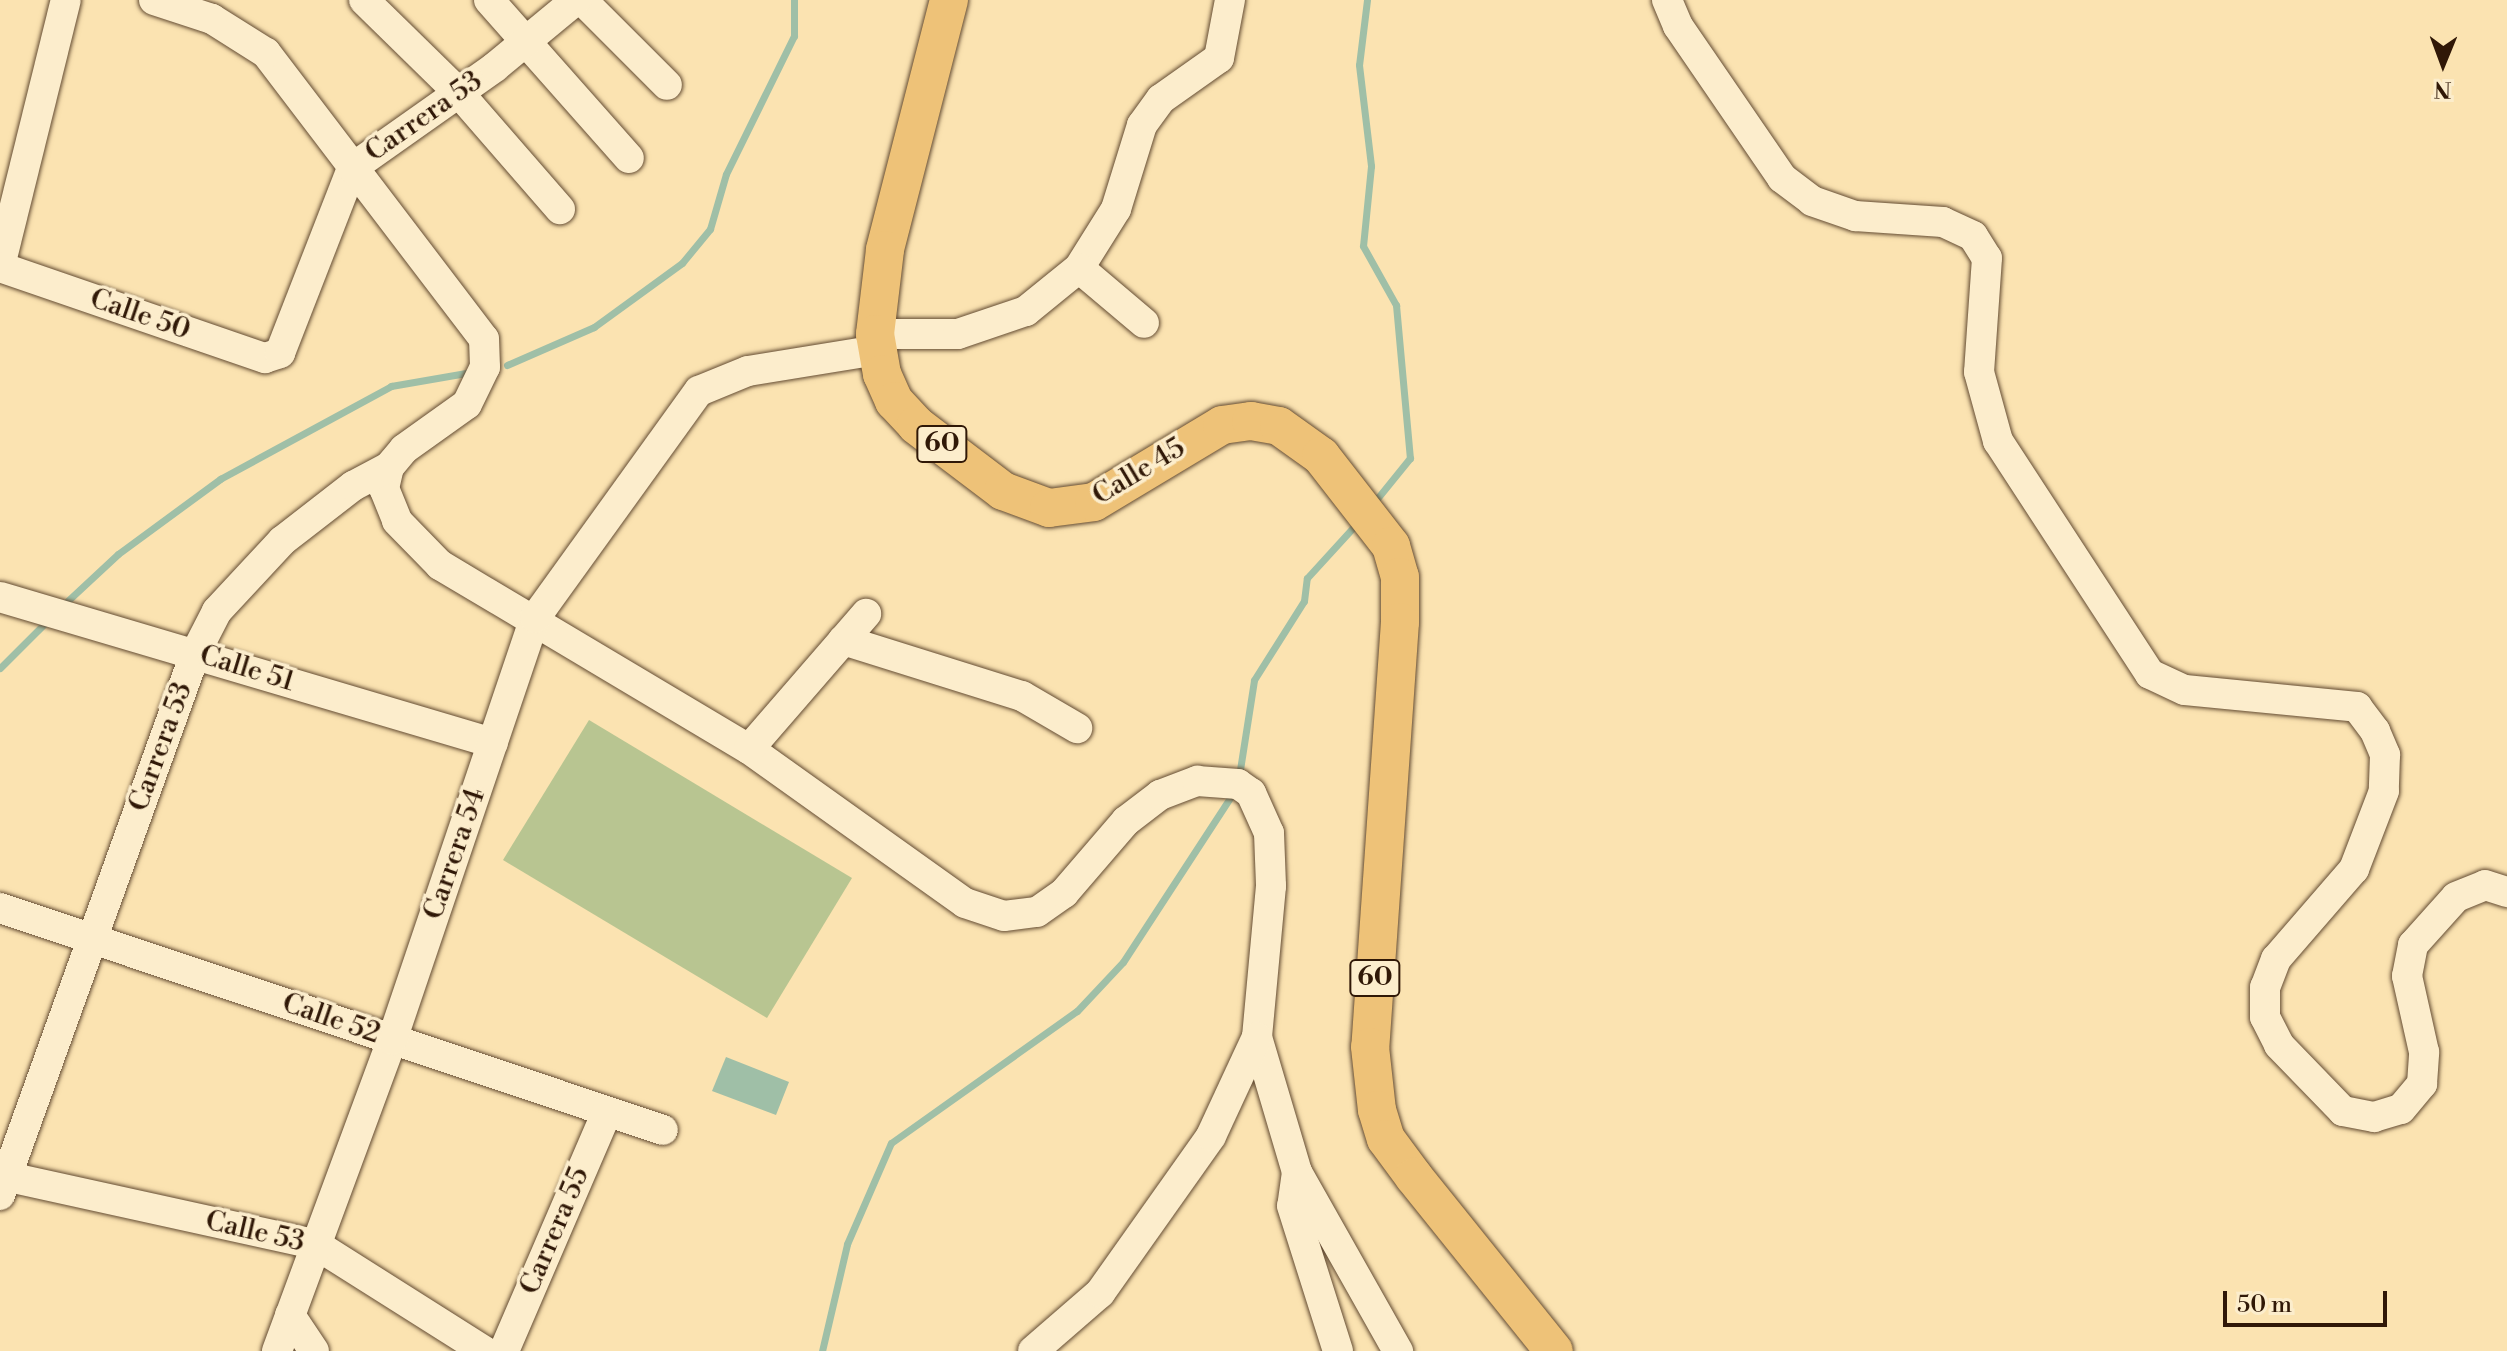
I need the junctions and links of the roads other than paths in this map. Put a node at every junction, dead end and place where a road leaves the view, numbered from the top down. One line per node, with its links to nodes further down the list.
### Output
1 (66, 0): 16 (street)
2 (154, 0): 14 (street)
3 (364, 0): 12 (street)
4 (489, 0): 10 (street)
5 (576, 0): 10 (street, Carrera 53)
6 (582, 0): 11 (street)
7 (949, 0): 19 (main road, Calle 45 / 60)
8 (1230, 0): 17 (street)
9 (1667, 0): 30 (street)
10 (529, 39): 12 (street, Carrera 53); 13 (street)
11 (667, 85)
12 (459, 93): 14 (street, Carrera 53); 15 (street)
13 (629, 158)
14 (352, 168): 20 (street, Carrera 53); 21 (street, Carrera 53)
15 (560, 209)
16 (0, 266): 20 (street, Calle 50)
17 (1079, 268): 18 (street); 19 (street)
18 (1144, 323)
19 (876, 342): 24 (street, Carrera 54); 48 (main road, Calle 45 / 60)
20 (280, 353)
21 (389, 467): 24 (street); 26 (street, Carrera 53)
22 (0, 597): 26 (street, Calle 51)
23 (866, 614): 25 (street)
24 (535, 618): 28 (street, Carrera 54); 29 (street)
25 (843, 640): 27 (street); 29 (street)
26 (195, 654): 28 (street, Calle 51); 32 (street, Carrera 53)
27 (1077, 728)
28 (493, 743): 34 (street, Carrera 54)
29 (749, 749): 33 (street)
30 (2507, 892)
31 (0, 908): 32 (street, Calle 52)
32 (91, 936): 34 (street, Calle 52); 38 (street, Carrera 53)
33 (1257, 1037): 37 (street); 45 (street)
34 (392, 1040): 35 (street, Calle 52); 39 (street, Carrera 54)
35 (607, 1112): 36 (street, Calle 52); 44 (street, Carrera 55)
36 (663, 1130)
37 (1297, 1172): 46 (street); 47 (street)
38 (2, 1182): 39 (street, Calle 53)
39 (315, 1244): 40 (street, Carrera 54); 43 (street, Calle 53)
40 (290, 1315): 41 (street, Carrera 54); 42 (street)
41 (277, 1351)
42 (314, 1351)
43 (484, 1351)
44 (504, 1351)
45 (1033, 1351)
46 (1338, 1351)
47 (1398, 1351)
48 (1554, 1351)

